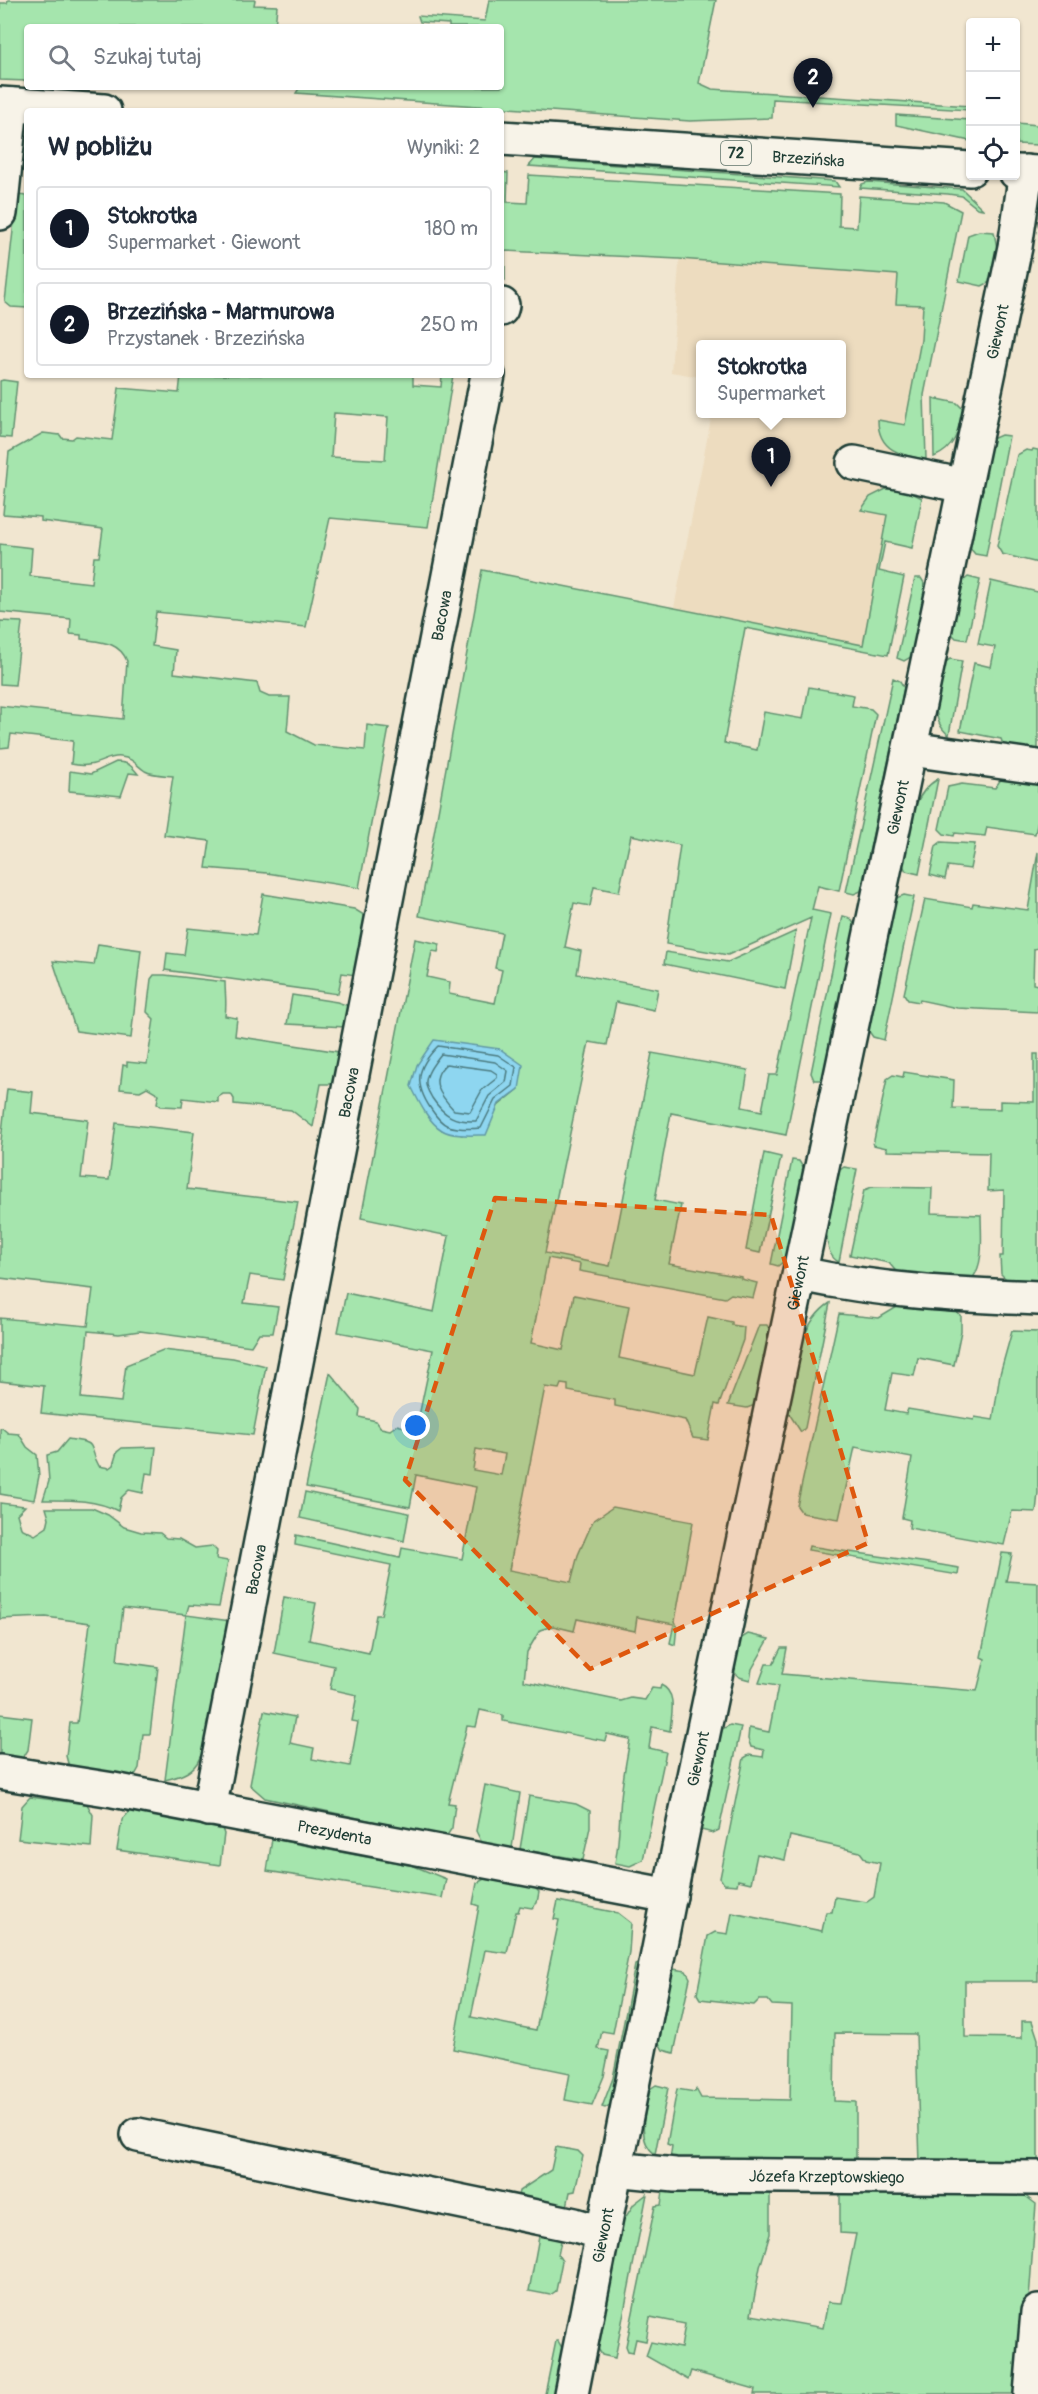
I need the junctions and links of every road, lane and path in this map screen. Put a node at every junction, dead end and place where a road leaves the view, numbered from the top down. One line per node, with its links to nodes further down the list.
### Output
1 (6, 104): 2 (street); 6 (street)
2 (62, 108)
3 (504, 138): 4 (street, Brzezińska / 72)
4 (966, 169)
5 (1026, 172): 9 (street, Giewont)
6 (0, 213)
7 (487, 378): 15 (street, Bacowa)
8 (854, 463): 9 (street)
9 (965, 486): 10 (street, Giewont)
10 (910, 749): 11 (street); 12 (street, Giewont)
11 (1038, 767)
12 (800, 1274): 13 (street); 16 (street, Giewont)
13 (1038, 1298)
14 (0, 1772): 15 (street, Prezydenta)
15 (209, 1809): 16 (street, Prezydenta)
16 (670, 1896): 18 (street, Giewont)
17 (138, 2135): 20 (street)
18 (615, 2169): 19 (street, Józefa Krzeptowskiego); 20 (street, Giewont)
19 (1038, 2178)
20 (603, 2233): 22 (street, Giewont)
21 (1038, 2312): 23 (street)
22 (571, 2394)
23 (1031, 2394)

